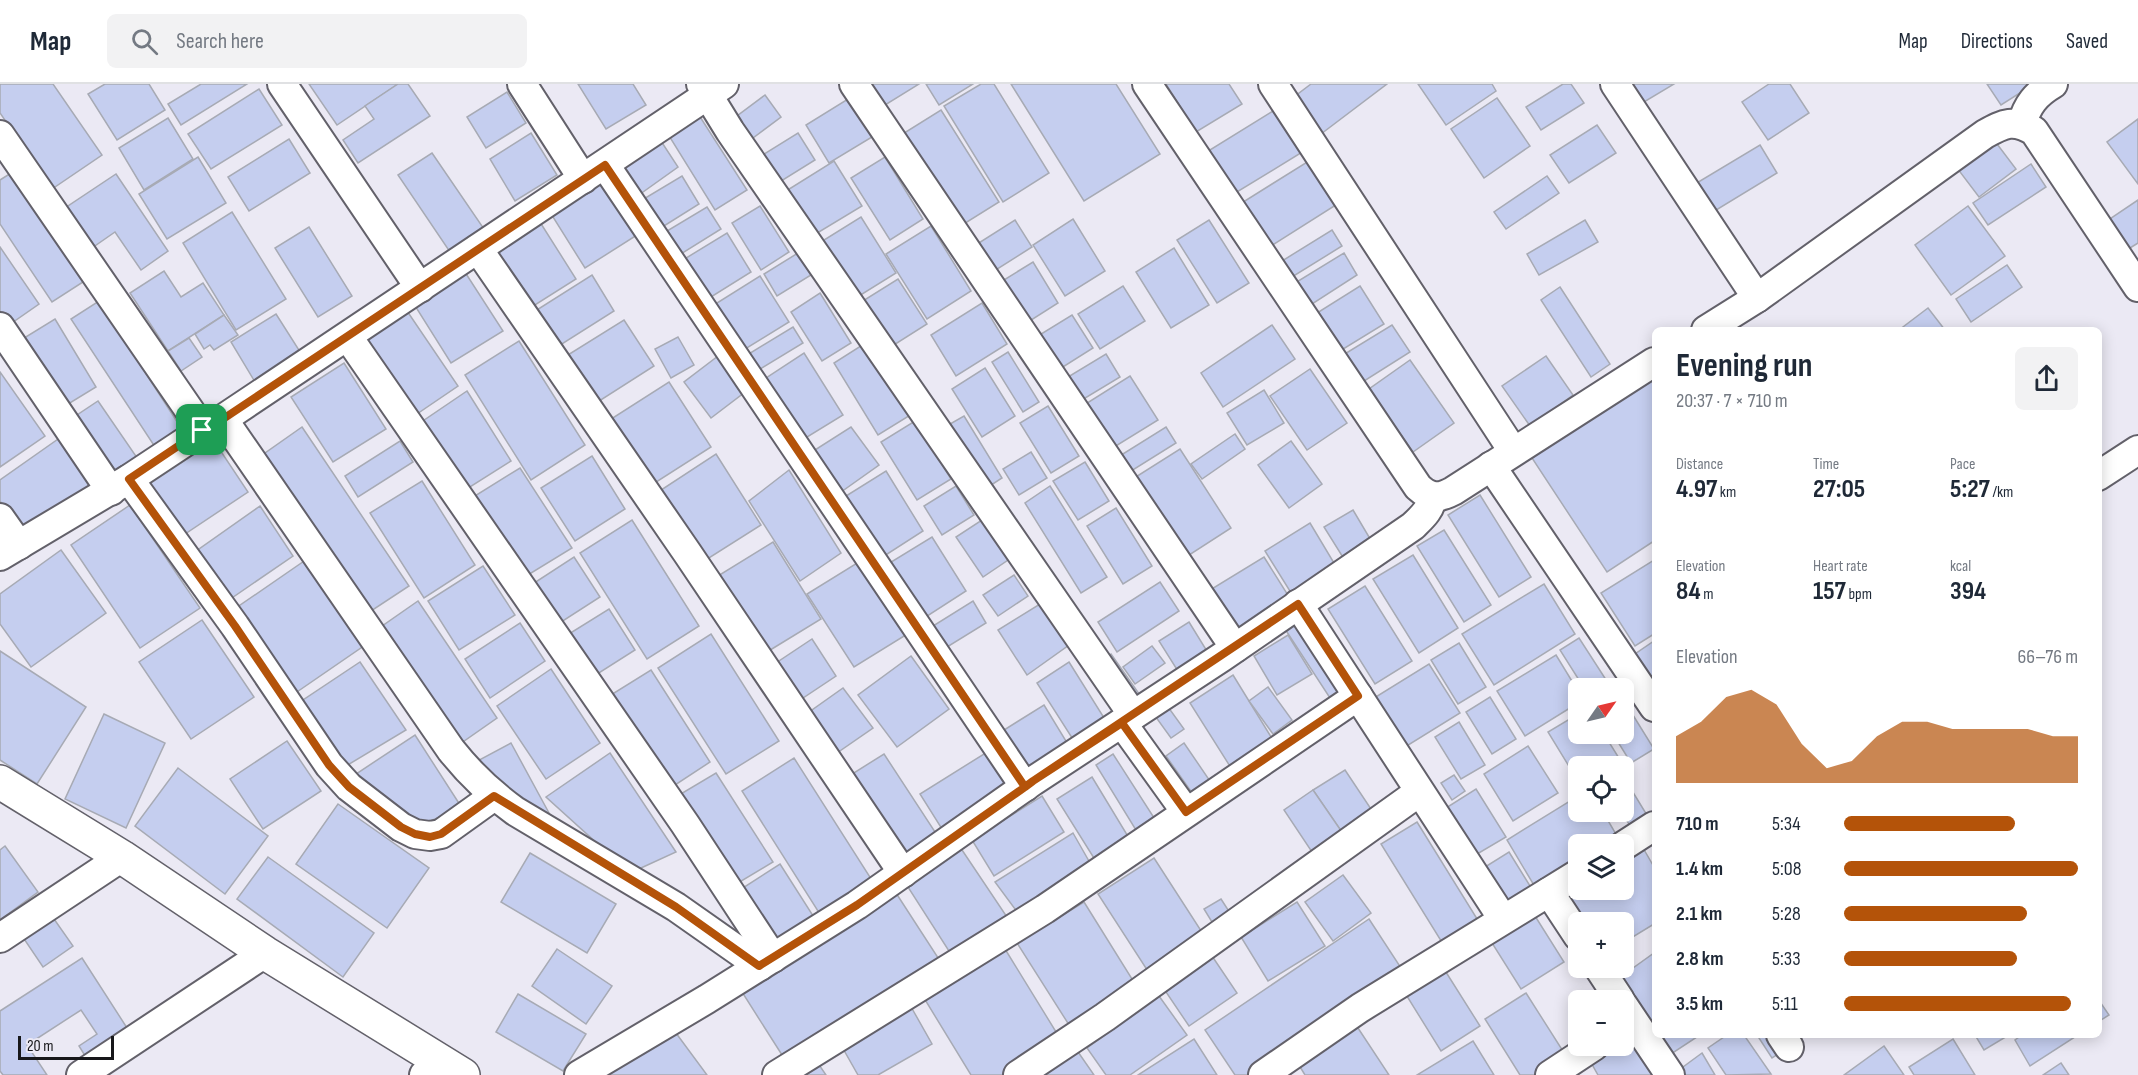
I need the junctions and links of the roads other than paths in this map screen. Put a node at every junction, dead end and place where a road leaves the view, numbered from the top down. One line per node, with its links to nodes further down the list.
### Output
1 (282, 84): 14 (street)
2 (522, 84): 11 (street)
3 (854, 84): 29 (street)
4 (1147, 84): 25 (street)
5 (1273, 84): 22 (street)
6 (1615, 84): 15 (street)
7 (2053, 84): 9 (street)
8 (711, 88): 11 (street); 32 (street)
9 (2022, 124): 13 (street); 15 (street)
10 (0, 135): 20 (street)
11 (594, 172): 12 (street); 34 (street)
12 (478, 249): 14 (street); 39 (street)
13 (2138, 287)
14 (420, 288): 18 (street)
15 (1757, 298): 17 (street)
16 (0, 327): 24 (street)
17 (1711, 327)
18 (348, 337): 20 (street); 46 (street)
19 (1652, 363): 22 (street)
20 (213, 424): 24 (street); 36 (street)
21 (2138, 450): 23 (street)
22 (1502, 459): 25 (street); 31 (street)
23 (2102, 473)
24 (120, 485): 27 (street); 36 (street)
25 (1432, 497): 28 (street)
26 (0, 518): 27 (street)
27 (9, 550)
28 (1298, 604): 29 (street); 30 (street)
29 (1235, 648): 32 (street)
30 (1358, 696): 35 (street); 37 (street)
31 (1652, 705)
32 (1128, 719): 34 (street); 37 (street)
33 (0, 782): 38 (street)
34 (1025, 787): 39 (street)
35 (1419, 792): 42 (street); 53 (street)
36 (494, 796): 46 (street)
37 (1186, 812): 52 (street)
38 (122, 857): 44 (street); 45 (street)
39 (903, 873): 46 (street)
40 (1568, 880): 41 (street)
41 (1549, 892): 42 (street); 43 (street)
42 (1503, 919): 54 (street)
43 (1568, 921)
44 (0, 938)
45 (265, 953): 49 (street); 50 (street)
46 (766, 962): 51 (street)
47 (1634, 1025): 56 (street)
48 (1579, 1056): 55 (street)
49 (443, 1071)
50 (81, 1075)
51 (579, 1075)
52 (777, 1075)
53 (1018, 1075)
54 (1263, 1075)
55 (1550, 1075)
56 (1670, 1075)

